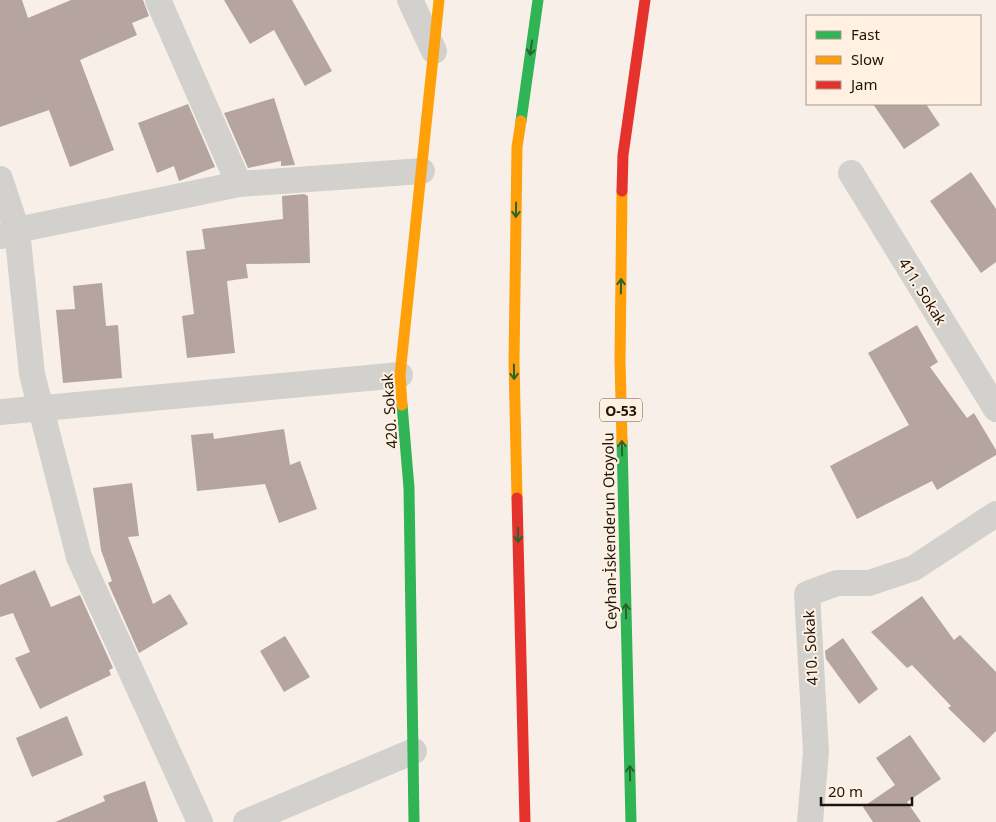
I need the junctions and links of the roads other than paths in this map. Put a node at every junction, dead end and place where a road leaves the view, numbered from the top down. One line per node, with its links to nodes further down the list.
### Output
1 (158, 0): 10 (street)
2 (410, 0): 6 (street)
3 (439, 0): 6 (main road, 420. Sokak)
4 (538, 0): 21 (main road, one-way to 21)
5 (645, 0): 22 (main road, Ceyhan-İskenderun Otoyolu / O-53, one-way to 5)
6 (434, 51): 7 (main road, 420. Sokak)
7 (422, 171): 10 (street); 12 (main road, 420. Sokak)
8 (850, 173): 14 (street, 411. Sokak)
9 (0, 179): 11 (street)
10 (239, 184): 11 (street)
11 (8, 234): 13 (street)
12 (400, 375): 13 (street); 17 (main road, 420. Sokak)
13 (40, 406): 15 (street); 18 (street)
14 (996, 409)
15 (0, 412)
16 (996, 514): 23 (street, 410. Sokak)
17 (414, 752): 19 (street); 20 (main road, 420. Sokak)
18 (200, 822)
19 (246, 822)
20 (414, 822)
21 (525, 822)
22 (631, 822)
23 (810, 822)

